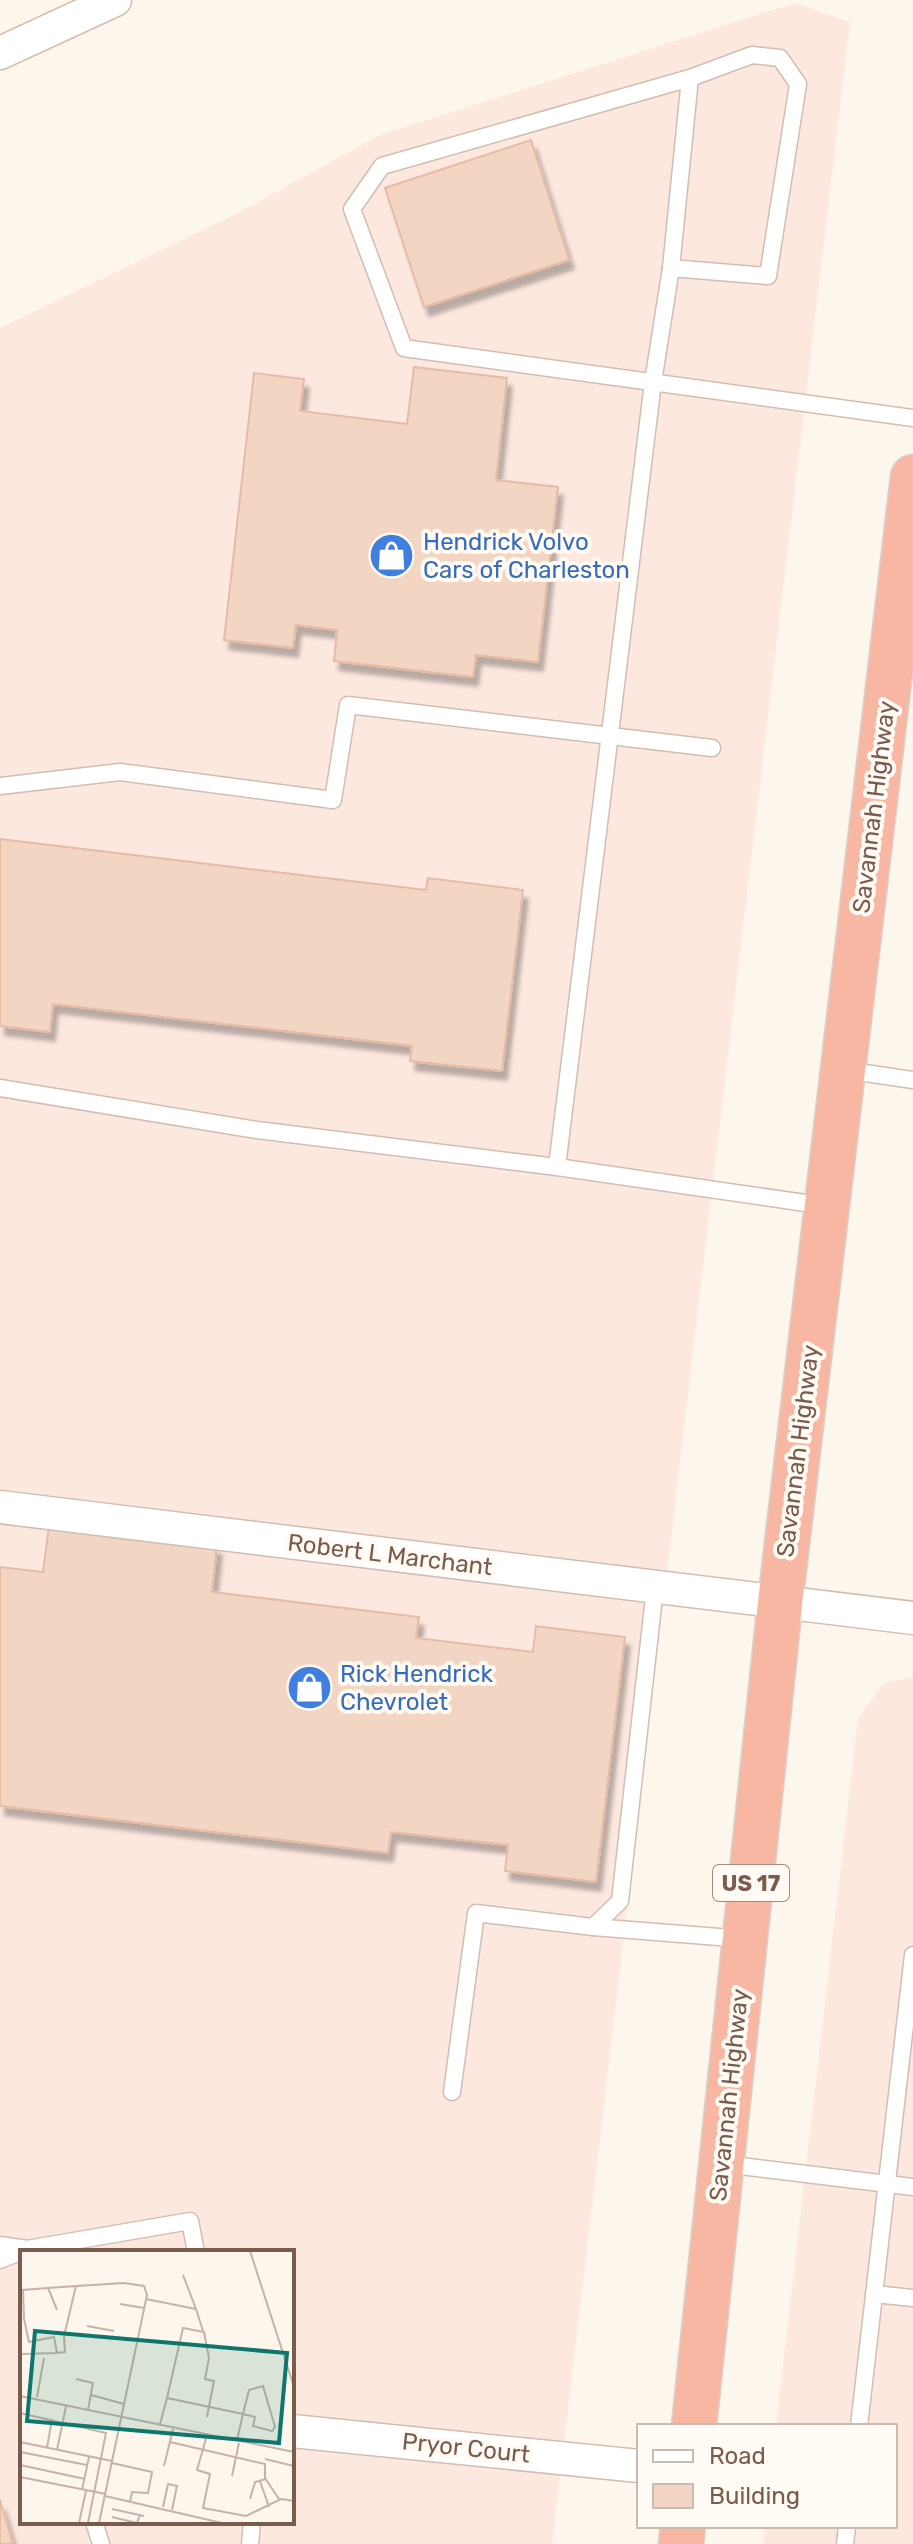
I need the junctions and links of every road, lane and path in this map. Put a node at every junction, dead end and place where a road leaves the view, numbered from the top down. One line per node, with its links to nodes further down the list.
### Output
1 (115, 0): 2 (street)
2 (0, 53)
3 (690, 78): 4 (lane); 4 (lane); 5 (lane)
4 (671, 268): 5 (lane)
5 (653, 382): 6 (lane); 8 (lane)
6 (913, 418)
7 (913, 477): 11 (highway, Savannah Highway / US 17)
8 (610, 734): 9 (lane); 10 (lane); 14 (lane)
9 (712, 748)
10 (0, 786)
11 (843, 1070): 12 (lane); 15 (highway, Savannah Highway / US 17)
12 (913, 1080)
13 (0, 1088): 14 (lane)
14 (557, 1167): 15 (lane)
15 (827, 1206): 18 (highway, Savannah Highway / US 17)
16 (0, 1507): 17 (street, Robert L Marchant)
17 (655, 1588): 18 (street, Robert L Marchant); 20 (lane)
18 (780, 1603): 19 (street, Robert L Marchant); 21 (highway, Savannah Highway / US 17)
19 (913, 1618)
20 (593, 1927): 21 (lane); 23 (lane)
21 (745, 1939): 24 (highway, Savannah Highway / US 17)
22 (913, 1955): 25 (lane)
23 (452, 2092)
24 (722, 2164): 25 (lane); 34 (highway, Savannah Highway / US 17)
25 (886, 2184): 26 (lane); 32 (lane)
26 (913, 2187)
27 (0, 2245): 28 (lane)
28 (27, 2249): 29 (lane)
29 (196, 2250)
30 (20, 2252): 31 (lane)
31 (0, 2260)
32 (874, 2294): 33 (lane); 35 (lane)
33 (913, 2298)
34 (694, 2424)
35 (859, 2424)
36 (294, 2431): 37 (street, Pryor Court)
37 (637, 2466)
38 (95, 2524): 40 (lane)
39 (252, 2524): 41 (lane)
40 (101, 2544)
41 (250, 2544)

